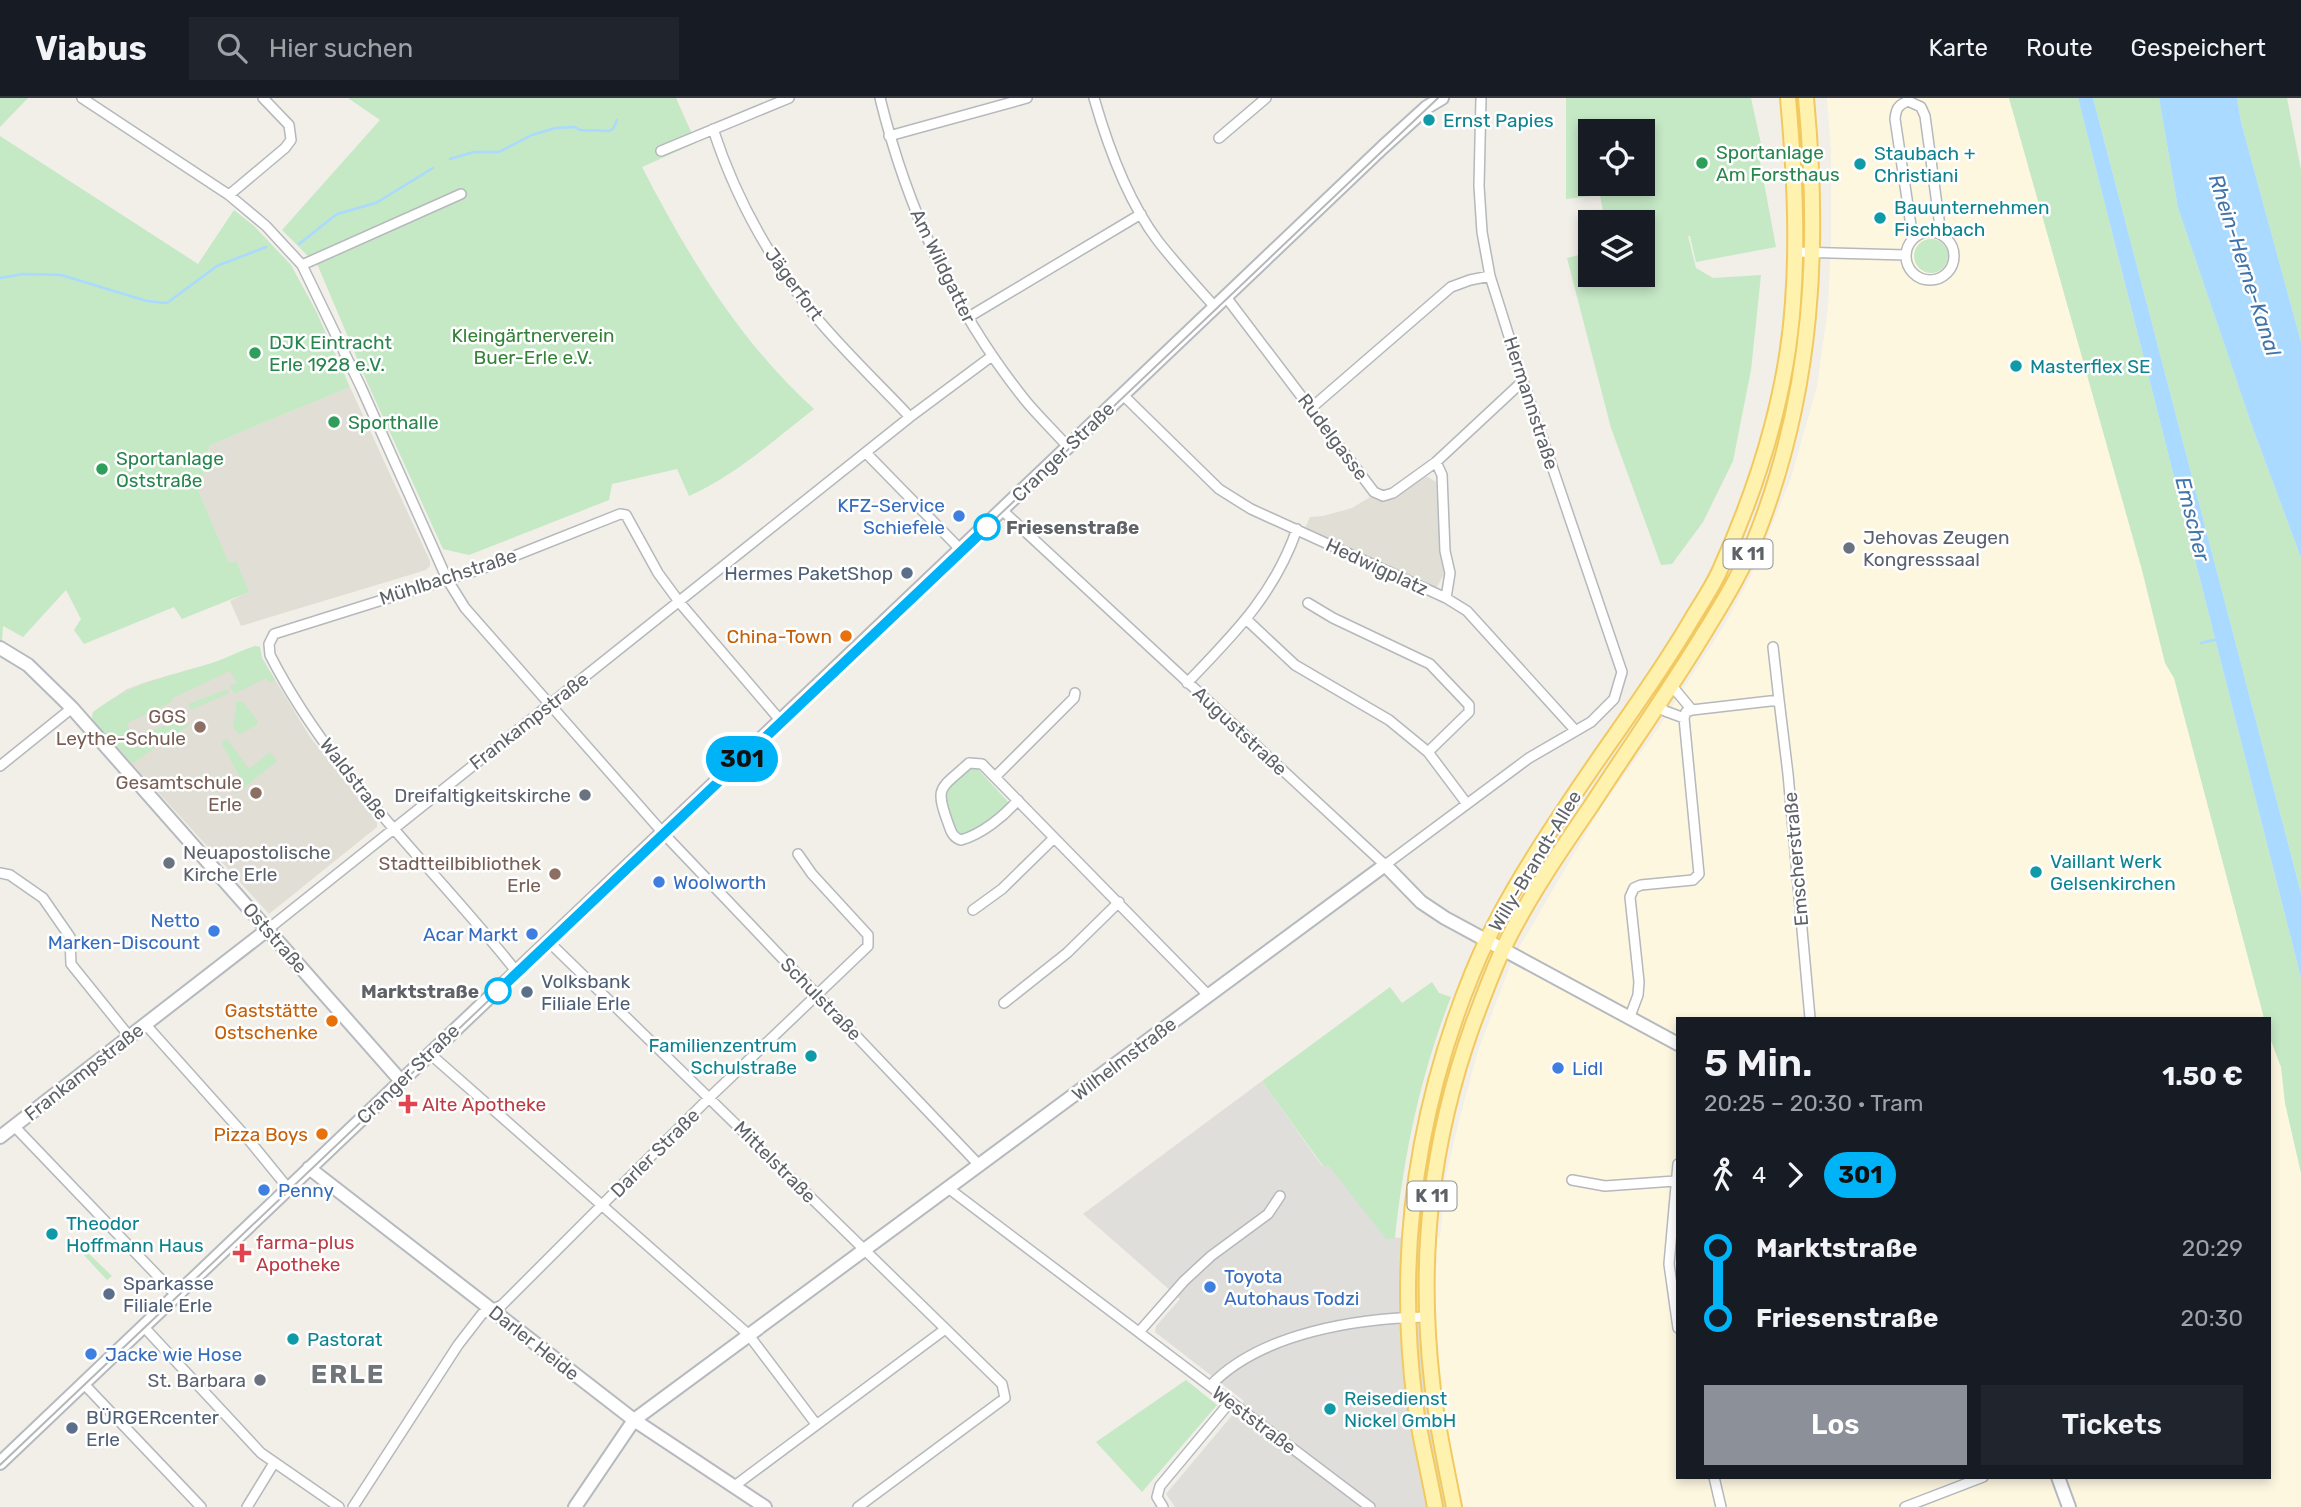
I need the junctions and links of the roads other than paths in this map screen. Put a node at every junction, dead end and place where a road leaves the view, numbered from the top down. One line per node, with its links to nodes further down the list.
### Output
1 (82, 98): 18 (street, Schulstraße)
2 (263, 98): 18 (street)
3 (789, 98): 13 (street)
4 (880, 98): 14 (street, Am Wildgatter)
5 (1027, 98): 14 (street)
6 (1094, 98): 19 (street)
7 (1266, 98): 15 (street)
8 (1442, 98): 12 (street, Cranger Straße)
9 (1481, 98): 26 (street, Hermannstraße)
10 (1788, 98): 22 (main road, Willy-Brandt-Allee / K 11)
11 (1806, 98): 23 (main road, Willy-Brandt-Allee / K 11)
12 (1429, 102): 27 (street, Cranger Straße)
13 (713, 129): 16 (street); 34 (street, Jägerfort)
14 (889, 136): 29 (street, Am Wildgatter)
15 (1219, 138)
16 (661, 151)
17 (461, 194): 25 (street)
18 (229, 195): 25 (street, Schulstraße)
19 (1141, 214): 28 (street); 29 (street)
20 (1941, 234): 21 (street); 21 (street); 24 (street)
21 (1913, 239): 24 (street)
22 (1796, 252): 23 (street); 76 (main road, Willy-Brandt-Allee / K 11)
23 (1813, 253): 24 (street); 50 (main road, Willy-Brandt-Allee / K 11)
24 (1906, 255)
25 (302, 265): 41 (street, Schulstraße)
26 (1490, 276): 31 (street, Hermannstraße); 33 (street)
27 (1226, 297): 28 (street, Cranger Straße); 33 (street, Rudelgasse)
28 (1215, 307): 32 (street, Cranger Straße)
29 (967, 318): 30 (street, Am Wildgatter)
30 (992, 356): 34 (street, Frankampstraße); 35 (street, Am Wildgatter)
31 (1523, 381): 37 (street, Rudelgasse); 52 (street, Hermannstraße)
32 (1123, 395): 35 (street, Cranger Straße); 39 (street, Hedwigplatz)
33 (1310, 409): 37 (street, Rudelgasse)
34 (911, 416): 36 (street, Frankampstraße)
35 (1068, 447): 38 (street, Cranger Straße)
36 (866, 453): 40 (street); 43 (street, Frankampstraße)
37 (1436, 462): 42 (street, Hedwigplatz)
38 (1002, 510): 40 (street, Cranger Straße); 49 (street, Auguststraße)
39 (1297, 529): 42 (street, Hedwigplatz); 45 (street)
40 (961, 550): 59 (street, Cranger Straße)
41 (447, 579): 43 (street, Mühlbachstraße); 46 (street, Mühlbachstraße); 54 (street, Schulstraße)
42 (1446, 598): 60 (street)
43 (680, 603): 54 (street, Frankampstraße); 59 (street)
44 (1308, 603): 61 (street)
45 (1247, 620): 49 (street); 61 (street)
46 (270, 639): 66 (street, Waldstraße)
47 (1773, 647): 53 (street, Emscherstraße)
48 (0, 648): 56 (street, Oststraße)
49 (1187, 683): 70 (street, Auguststraße)
50 (1672, 686): 55 (main road, Willy-Brandt-Allee / K 11); 57 (street)
51 (1075, 693): 63 (street)
52 (1614, 699): 60 (street, Wilhelmstraße)
53 (1779, 700): 57 (street); 82 (street, Emscherstraße)
54 (550, 705): 66 (street, Frankampstraße); 67 (street, Schulstraße)
55 (1658, 706): 58 (street); 77 (main road, Willy-Brandt-Allee / K 11)
56 (72, 708): 62 (street); 74 (street, Oststraße)
57 (1692, 710): 58 (street)
58 (1685, 718): 83 (street)
59 (780, 720): 67 (street, Cranger Straße)
60 (1575, 730): 65 (street, Wilhelmstraße)
61 (1428, 752): 65 (street)
62 (0, 766)
63 (995, 777): 64 (street); 64 (street)
64 (1018, 800): 68 (street)
65 (1467, 804): 70 (street, Wilhelmstraße)
66 (393, 829): 74 (street, Frankampstraße); 78 (street, Waldstraße)
67 (663, 832): 75 (street, Cranger Straße); 79 (street, Schulstraße)
68 (1054, 838): 72 (street); 73 (street)
69 (798, 854): 79 (street, Darler Straße)
70 (1385, 865): 76 (street, Auguststraße); 80 (street, Wilhelmstraße)
71 (0, 873): 85 (street)
72 (1119, 902): 80 (street); 81 (street)
73 (972, 910)
74 (267, 930): 84 (street, Frankampstraße); 88 (street, Oststraße)
75 (548, 941): 78 (street, Cranger Straße); 89 (street, Mittelstraße)
76 (1487, 941): 77 (street); 105 (main road, Willy-Brandt-Allee / K 11)
77 (1503, 949): 83 (street); 106 (main road, Willy-Brandt-Allee / K 11)
78 (516, 971): 87 (street, Cranger Straße)
79 (818, 995): 89 (street, Darler Straße); 92 (street, Schulstraße)
80 (1209, 996): 92 (street, Wilhelmstraße)
81 (1004, 1003)
82 (1810, 1017)
83 (1629, 1019): 86 (street)
84 (146, 1024): 85 (street, Frankampstraße); 97 (street)
85 (129, 1036): 90 (street, Frankampstraße)
86 (1676, 1043)
87 (429, 1053): 88 (street, Cranger Straße); 100 (street)
88 (401, 1081): 93 (street, Cranger Straße)
89 (709, 1098): 100 (street, Darler Straße); 101 (street, Mittelstraße)
90 (14, 1126): 91 (street, Frankampstraße); 102 (street)
91 (0, 1137)
92 (980, 1166): 98 (street, Wilhelmstraße)
93 (309, 1168): 97 (street, Cranger Straße); 103 (street, Darler Heide)
94 (1676, 1175): 96 (street)
95 (1572, 1180): 96 (street)
96 (1675, 1181): 104 (street)
97 (288, 1188): 102 (street, Cranger Straße)
98 (948, 1188): 101 (street, Wilhelmstraße); 109 (street, Weststraße)
99 (1280, 1196): 109 (street)
100 (603, 1205): 103 (street, Darler Straße); 110 (street)
101 (863, 1249): 108 (street, Mittelstraße); 110 (street, Wilhelmstraße)
102 (176, 1296): 107 (street, Cranger Straße)
103 (492, 1311): 114 (street, Darler Heide); 125 (street, Darler Straße)
104 (1676, 1315)
105 (1409, 1317): 106 (street); 112 (street); 131 (main road, Willy-Brandt-Allee / K 11)
106 (1427, 1317): 132 (main road, Willy-Brandt-Allee / K 11)
107 (143, 1326): 111 (street, Cranger Straße); 117 (street)
108 (944, 1330): 115 (street); 128 (street, Mittelstraße)
109 (1139, 1332): 112 (street, Weststraße)
110 (748, 1334): 114 (street, Wilhelmstraße); 115 (street)
111 (83, 1383): 116 (street, Cranger Straße); 122 (street)
112 (1210, 1386): 113 (street, Weststraße)
113 (1230, 1402): 129 (street); 130 (street, Weststraße)
114 (634, 1420): 121 (street, Darler Heide); 126 (street, Wilhelmstraße)
115 (816, 1424): 121 (street)
116 (0, 1463)
117 (274, 1463): 123 (street); 124 (street)
118 (1714, 1479): 133 (street)
119 (1978, 1479): 134 (street)
120 (2059, 1479): 135 (street)
121 (733, 1487): 127 (street, Darler Heide)
122 (201, 1507)
123 (247, 1507)
124 (339, 1507)
125 (353, 1507)
126 (575, 1507)
127 (765, 1507)
128 (858, 1507)
129 (1163, 1507)
130 (1370, 1507)
131 (1436, 1507)
132 (1454, 1507)
133 (1721, 1507)
134 (1905, 1507)
135 (2069, 1507)

